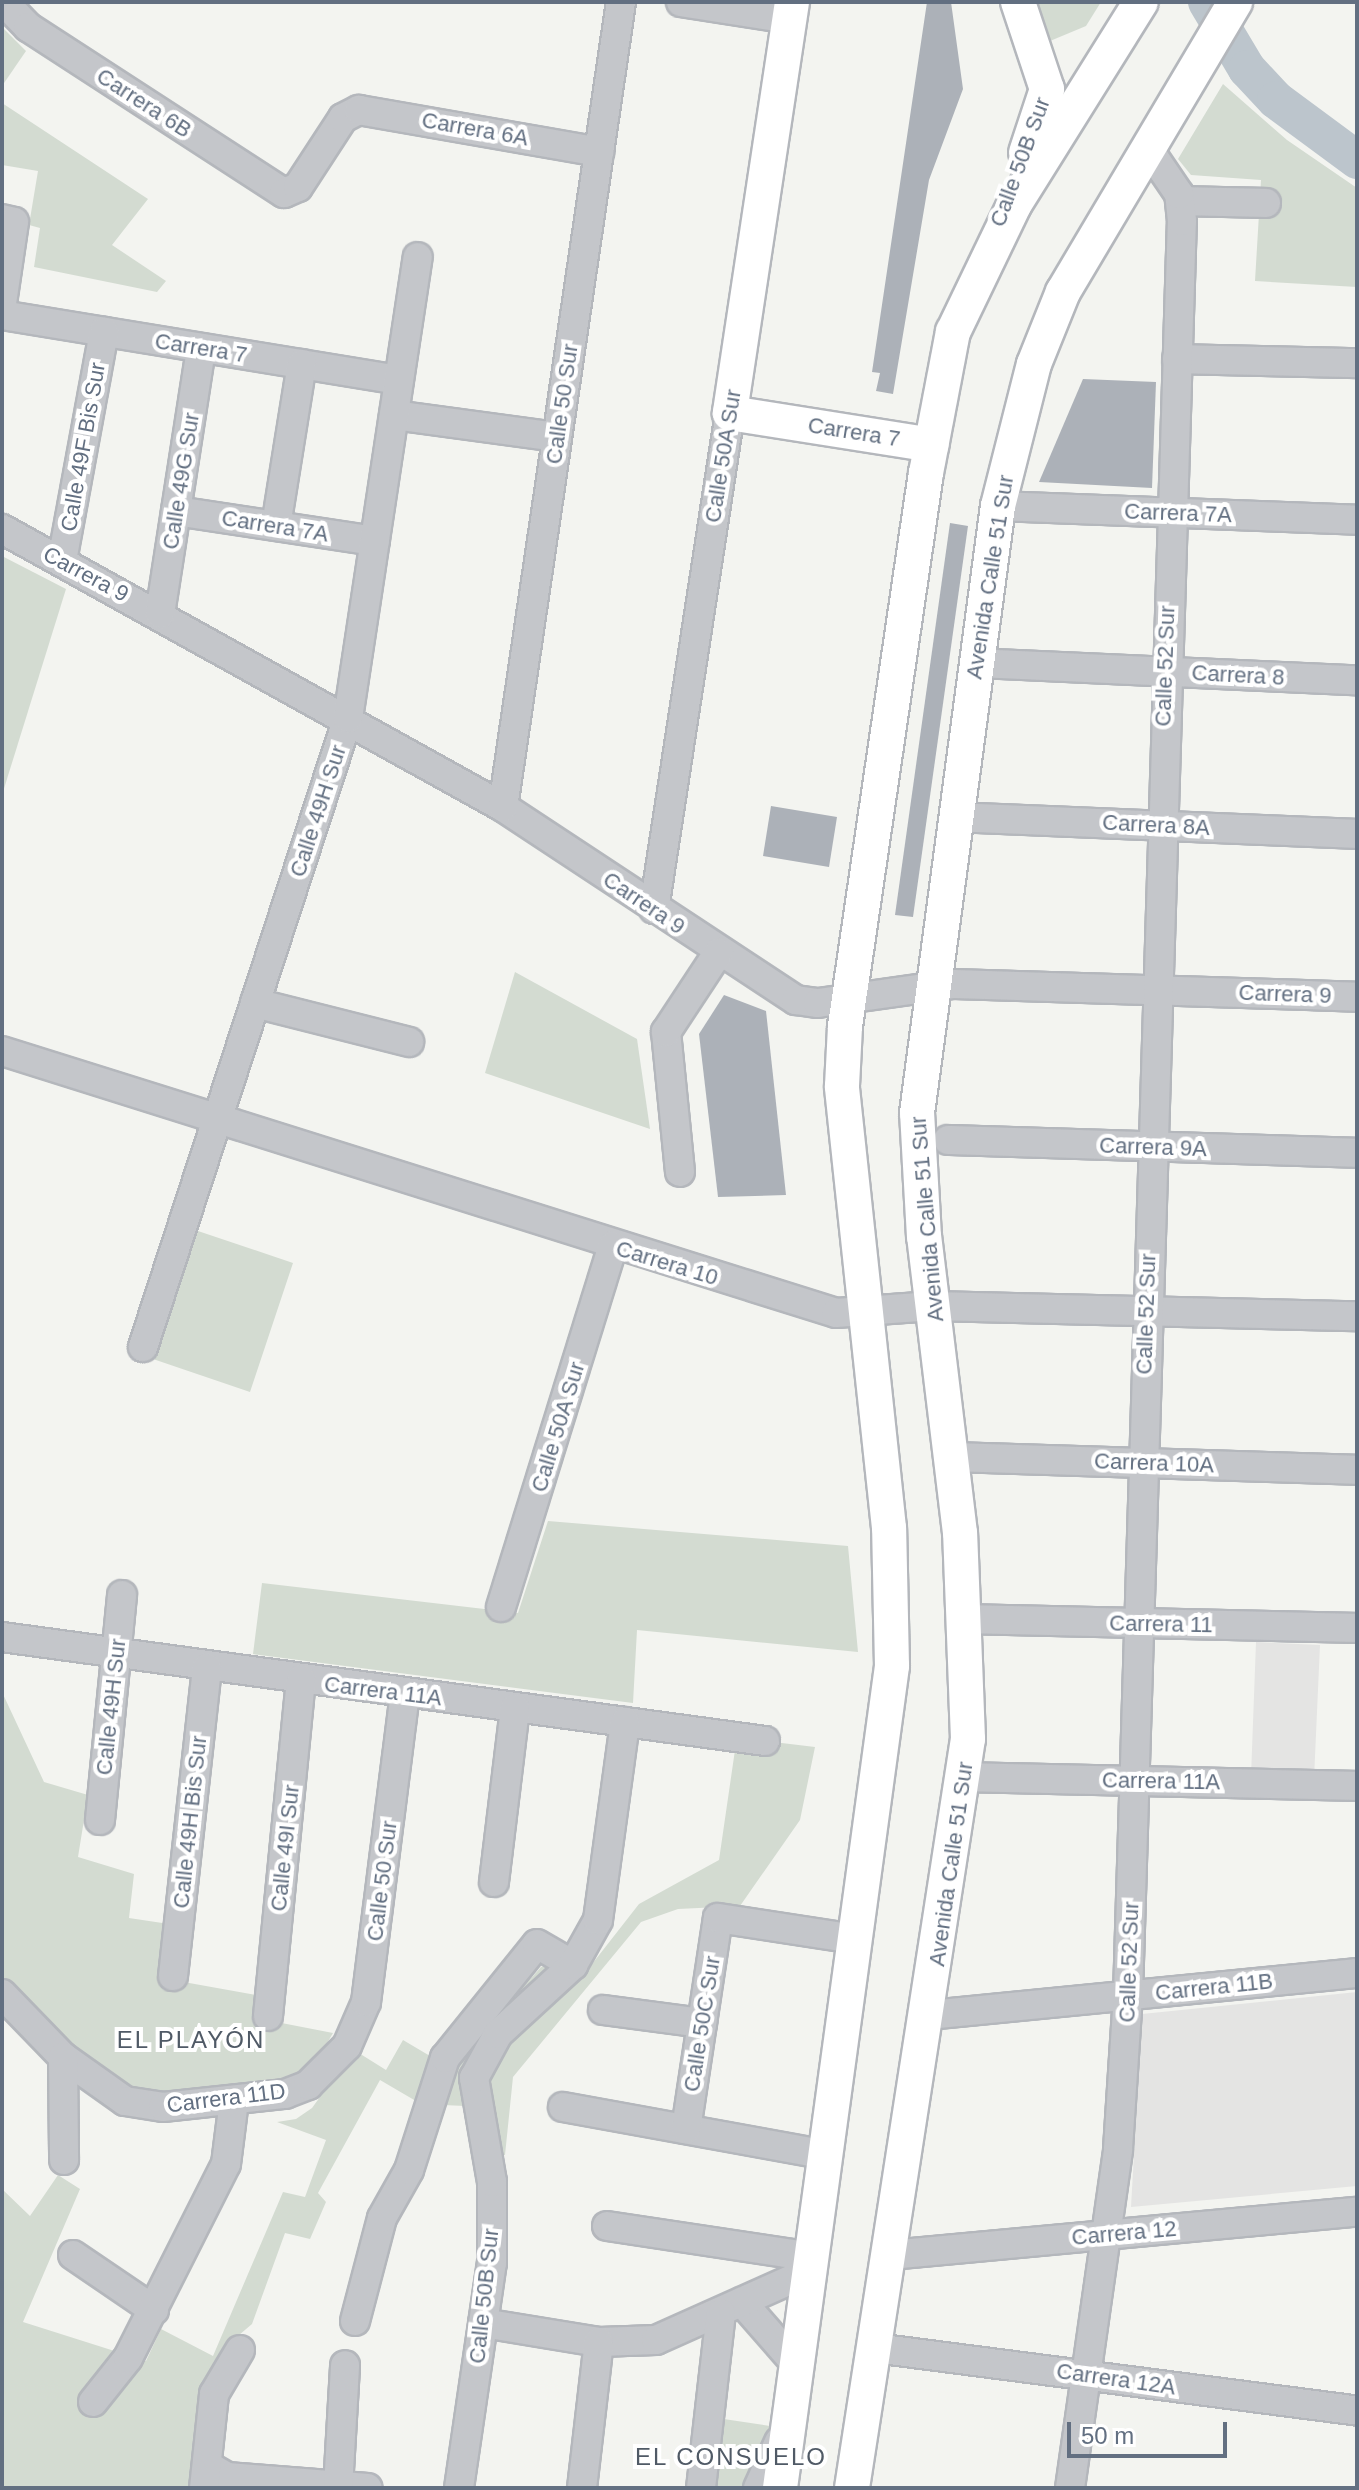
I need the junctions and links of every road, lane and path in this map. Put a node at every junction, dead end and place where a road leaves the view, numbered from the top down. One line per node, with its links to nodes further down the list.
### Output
1 (4, 2): 8 (street, Carrera 6B)
2 (621, 2): 10 (street, Calle 50 Sur)
3 (681, 2): 7 (street)
4 (1018, 2): 15 (main road, Calle 50B Sur)
5 (1141, 2): 15 (main road)
6 (1235, 2): 9 (main road, Avenida Calle 51 Sur)
7 (791, 10): 24 (main road, Calle 50A Sur)
8 (350, 112): 10 (street, Carrera 6A)
9 (1147, 147): 11 (street); 28 (main road, Avenida Calle 51 Sur)
10 (599, 152): 26 (street, Calle 50 Sur)
11 (1181, 201): 12 (street); 20 (street, Calle 52 Sur)
12 (1266, 203)
13 (8, 221): 16 (street)
14 (418, 257): 23 (street, Calle 49H Sur)
15 (976, 275): 27 (main road)
16 (2, 303)
17 (2, 315): 18 (street, Carrera 7)
18 (104, 332): 19 (street, Carrera 7); 35 (street, Calle 49F Bis Sur)
19 (201, 348): 22 (street, Carrera 7); 29 (street, Calle 49G Sur)
20 (1177, 359): 21 (street); 30 (street, Calle 52 Sur)
21 (1357, 363)
22 (302, 364): 23 (street, Carrera 7); 32 (street)
23 (399, 380): 25 (street, Calle 49H Sur)
24 (730, 413): 27 (main road, Carrera 7); 45 (street, Calle 50A Sur)
25 (394, 415): 26 (street); 34 (street, Calle 49H Sur)
26 (557, 437): 41 (street, Calle 50 Sur)
27 (931, 445): 50 (main road)
28 (998, 506): 30 (street, Carrera 7A); 37 (main road, Avenida Calle 51 Sur)
29 (176, 511): 32 (street, Carrera 7A); 36 (street, Calle 49G Sur)
30 (1171, 513): 31 (street, Carrera 7A); 38 (street, Calle 52 Sur)
31 (1357, 520)
32 (276, 526): 34 (street, Carrera 7A)
33 (2, 529): 35 (street, Carrera 9)
34 (375, 541): 40 (street, Calle 49H Sur)
35 (62, 561): 36 (street, Carrera 9)
36 (160, 614): 40 (street, Carrera 9)
37 (976, 663): 38 (street, Carrera 8); 42 (main road, Avenida Calle 51 Sur)
38 (1164, 672): 39 (street, Carrera 8); 43 (street, Calle 52 Sur)
39 (1357, 680)
40 (348, 718): 41 (street, Carrera 9); 51 (street, Calle 49H Sur)
41 (503, 807): 45 (street, Carrera 9)
42 (955, 817): 43 (street, Carrera 8A); 47 (main road, Avenida Calle 51 Sur)
43 (1160, 826): 44 (street, Carrera 8A); 48 (street, Calle 52 Sur)
44 (1357, 834)
45 (654, 909): 46 (street, Carrera 9)
46 (718, 953): 50 (street, Carrera 9); 58 (street)
47 (931, 986): 48 (street, Carrera 9); 50 (street, Carrera 9); 60 (main road, Avenida Calle 51 Sur)
48 (1157, 989): 49 (street, Carrera 9); 56 (street, Calle 52 Sur)
49 (1357, 997)
50 (850, 998): 62 (main road)
51 (255, 1003): 52 (street); 54 (street, Calle 49H Sur)
52 (409, 1042)
53 (2, 1051): 54 (street, Carrera 10)
54 (217, 1119): 59 (street, Carrera 10); 64 (street, Calle 49H Sur)
55 (948, 1140): 56 (street, Carrera 9A)
56 (1152, 1147): 57 (street, Carrera 9A); 61 (street, Calle 52 Sur)
57 (1357, 1153)
58 (680, 1172)
59 (613, 1246): 62 (street, Carrera 10); 69 (street, Calle 50A Sur)
60 (933, 1306): 61 (street, Carrera 10); 62 (street, Carrera 10); 65 (main road, Avenida Calle 51 Sur)
61 (1146, 1311): 63 (street, Carrera 10); 66 (street, Calle 52 Sur)
62 (865, 1314): 86 (main road)
63 (1357, 1316)
64 (143, 1347)
65 (951, 1457): 66 (street, Carrera 10A); 70 (main road, Avenida Calle 51 Sur)
66 (1142, 1463): 67 (street, Carrera 10A); 71 (street, Calle 52 Sur)
67 (1357, 1470)
68 (122, 1595): 74 (street, Calle 49H Sur)
69 (501, 1607)
70 (966, 1619): 71 (street, Carrera 11); 81 (main road, Avenida Calle 51 Sur)
71 (1139, 1623): 72 (street, Carrera 11); 82 (street, Calle 52 Sur)
72 (1357, 1628)
73 (2, 1637): 74 (street, Carrera 11A)
74 (116, 1656): 75 (street, Carrera 11A); 84 (street, Calle 49H Sur)
75 (207, 1668): 76 (street, Carrera 11A); 89 (street, Calle 49H Bis Sur)
76 (301, 1680): 77 (street, Carrera 11A); 94 (street, Calle 49I Sur)
77 (405, 1694): 78 (street, Carrera 11A); 97 (street, Calle 50 Sur)
78 (515, 1708): 79 (street, Carrera 11A); 85 (street)
79 (625, 1722): 80 (street, Carrera 11A); 87 (street, Calle 50B Sur)
80 (765, 1741)
81 (964, 1777): 82 (street, Carrera 11A); 93 (main road, Avenida Calle 51 Sur)
82 (1134, 1781): 83 (street, Carrera 11A); 91 (street, Calle 52 Sur)
83 (1357, 1786)
84 (100, 1820)
85 (494, 1882)
86 (856, 1939): 95 (street, Calle 50C Sur); 101 (main road)
87 (573, 1965): 111 (street); 112 (street, Calle 50B Sur)
88 (1357, 1973): 91 (street, Carrera 11B)
89 (173, 1976)
90 (2, 1994): 96 (street, Carrera 11D)
91 (1128, 1995): 93 (street, Carrera 11B); 105 (street, Calle 52 Sur)
92 (603, 2010): 95 (street)
93 (929, 2015): 107 (main road, Avenida Calle 51 Sur)
94 (268, 2016)
95 (702, 2023): 100 (street, Calle 50C Sur)
96 (63, 2057): 98 (street, Carrera 11D); 102 (street)
97 (336, 2060): 98 (street, Carrera 11D)
98 (234, 2101): 110 (street)
99 (563, 2107): 100 (street)
100 (686, 2129): 101 (street)
101 (826, 2155): 108 (main road)
102 (64, 2160)
103 (1357, 2212): 105 (street, Carrera 12)
104 (607, 2226): 108 (street)
105 (1107, 2235): 107 (street, Carrera 12); 118 (street, Calle 52 Sur)
106 (73, 2255): 110 (street)
107 (890, 2255): 114 (main road, Avenida Calle 51 Sur)
108 (811, 2264): 109 (street); 117 (main road)
109 (731, 2307): 113 (street); 117 (street); 127 (street)
110 (154, 2310): 119 (street)
111 (355, 2321)
112 (483, 2323): 113 (street); 125 (street, Calle 50B Sur)
113 (599, 2342): 126 (street)
114 (875, 2348): 118 (street, Carrera 12A); 130 (main road, Avenida Calle 51 Sur)
115 (240, 2350): 122 (street)
116 (345, 2365): 123 (street)
117 (797, 2365): 120 (main road)
118 (1086, 2375): 121 (street, Carrera 12A); 131 (street, Calle 52 Sur)
119 (93, 2402)
120 (790, 2411): 128 (street); 129 (main road)
121 (1357, 2411)
122 (217, 2480): 123 (street)
123 (338, 2485): 124 (street)
124 (368, 2488)
125 (459, 2488)
126 (582, 2488)
127 (701, 2488)
128 (758, 2488)
129 (780, 2488)
130 (852, 2488)
131 (1070, 2488)

